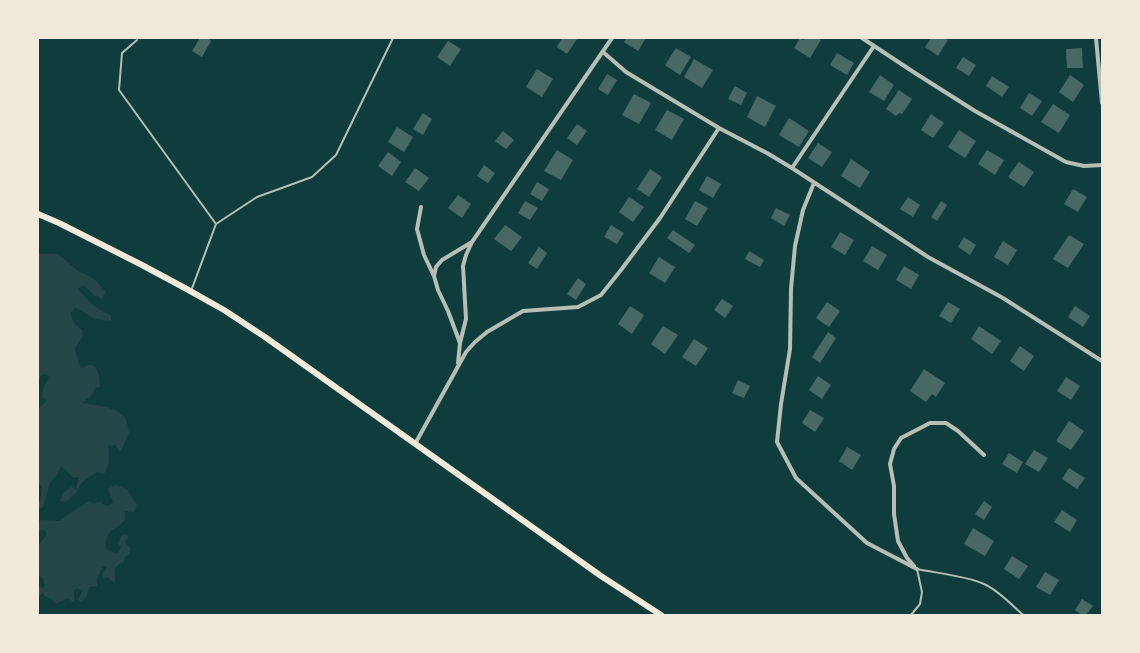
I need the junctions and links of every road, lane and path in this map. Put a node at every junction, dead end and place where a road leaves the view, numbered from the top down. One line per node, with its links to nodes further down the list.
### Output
1 (393, 38): 15 (lane)
2 (612, 38): 7 (street)
3 (862, 38): 6 (street)
4 (1096, 38): 8 (street)
5 (137, 40): 15 (lane)
6 (874, 46): 10 (street); 11 (street)
7 (603, 52): 9 (street); 16 (street)
8 (1102, 103)
9 (719, 128): 11 (street); 21 (street)
10 (1102, 165)
11 (792, 168): 12 (street)
12 (814, 183): 20 (street); 24 (street)
13 (421, 207): 17 (street)
14 (38, 214): 18 (main road)
15 (216, 224): 18 (lane)
16 (472, 242): 17 (street); 19 (street)
17 (434, 276): 19 (street)
18 (191, 292): 22 (main road)
19 (460, 343): 21 (street)
20 (1102, 361)
21 (458, 366): 22 (street)
22 (415, 444): 25 (main road)
23 (984, 455): 24 (street)
24 (917, 569): 26 (lane); 27 (lane)
25 (661, 615)
26 (911, 615)
27 (1023, 615)

